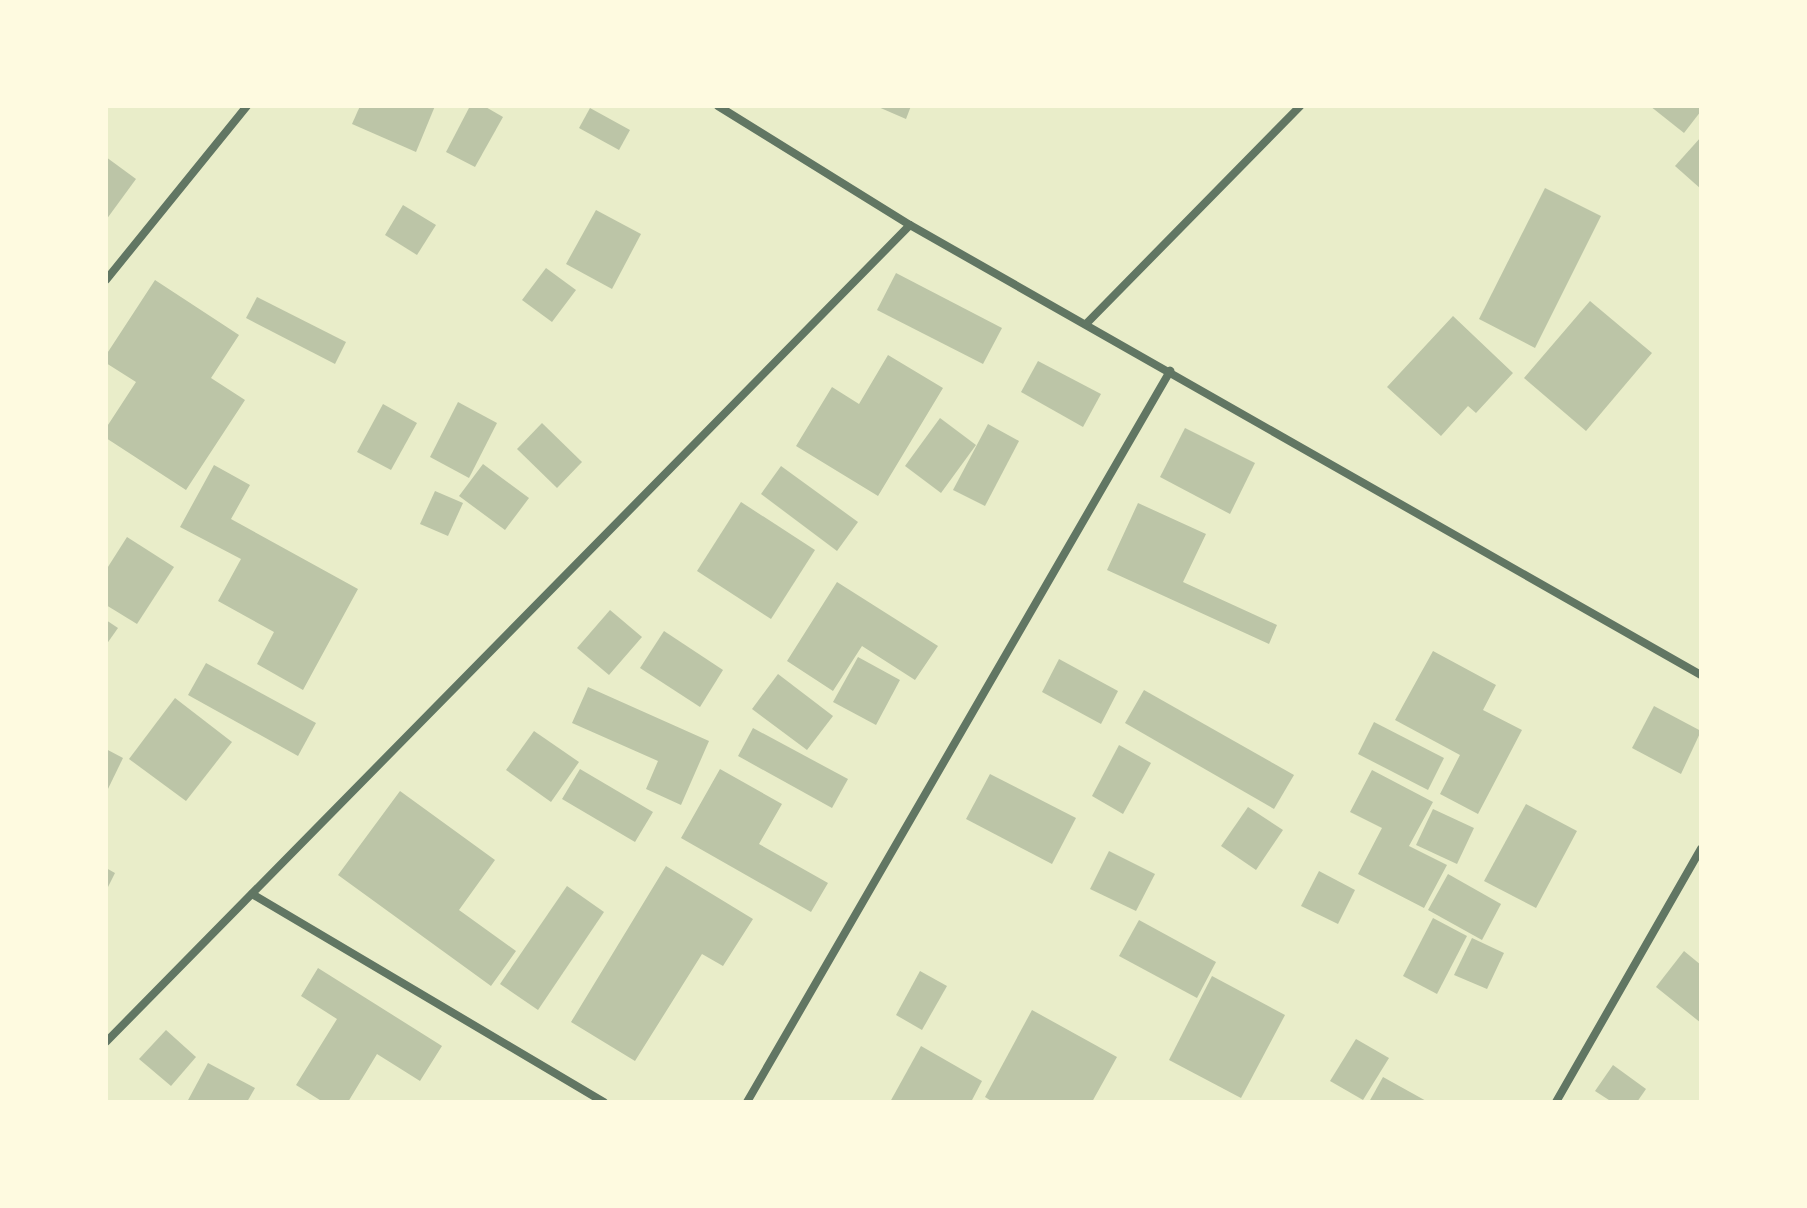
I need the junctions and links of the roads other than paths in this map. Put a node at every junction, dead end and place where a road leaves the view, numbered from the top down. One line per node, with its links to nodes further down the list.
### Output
1 (247, 106): 5 (street)
2 (718, 106): 4 (street)
3 (1300, 106): 6 (street)
4 (910, 225): 6 (street); 10 (street)
5 (106, 280)
6 (1086, 324): 7 (street)
7 (1170, 371): 8 (street); 13 (street)
8 (1701, 675)
9 (1701, 849): 14 (street)
10 (252, 894): 11 (street); 12 (street)
11 (106, 1042)
12 (604, 1102)
13 (747, 1102)
14 (1556, 1102)

